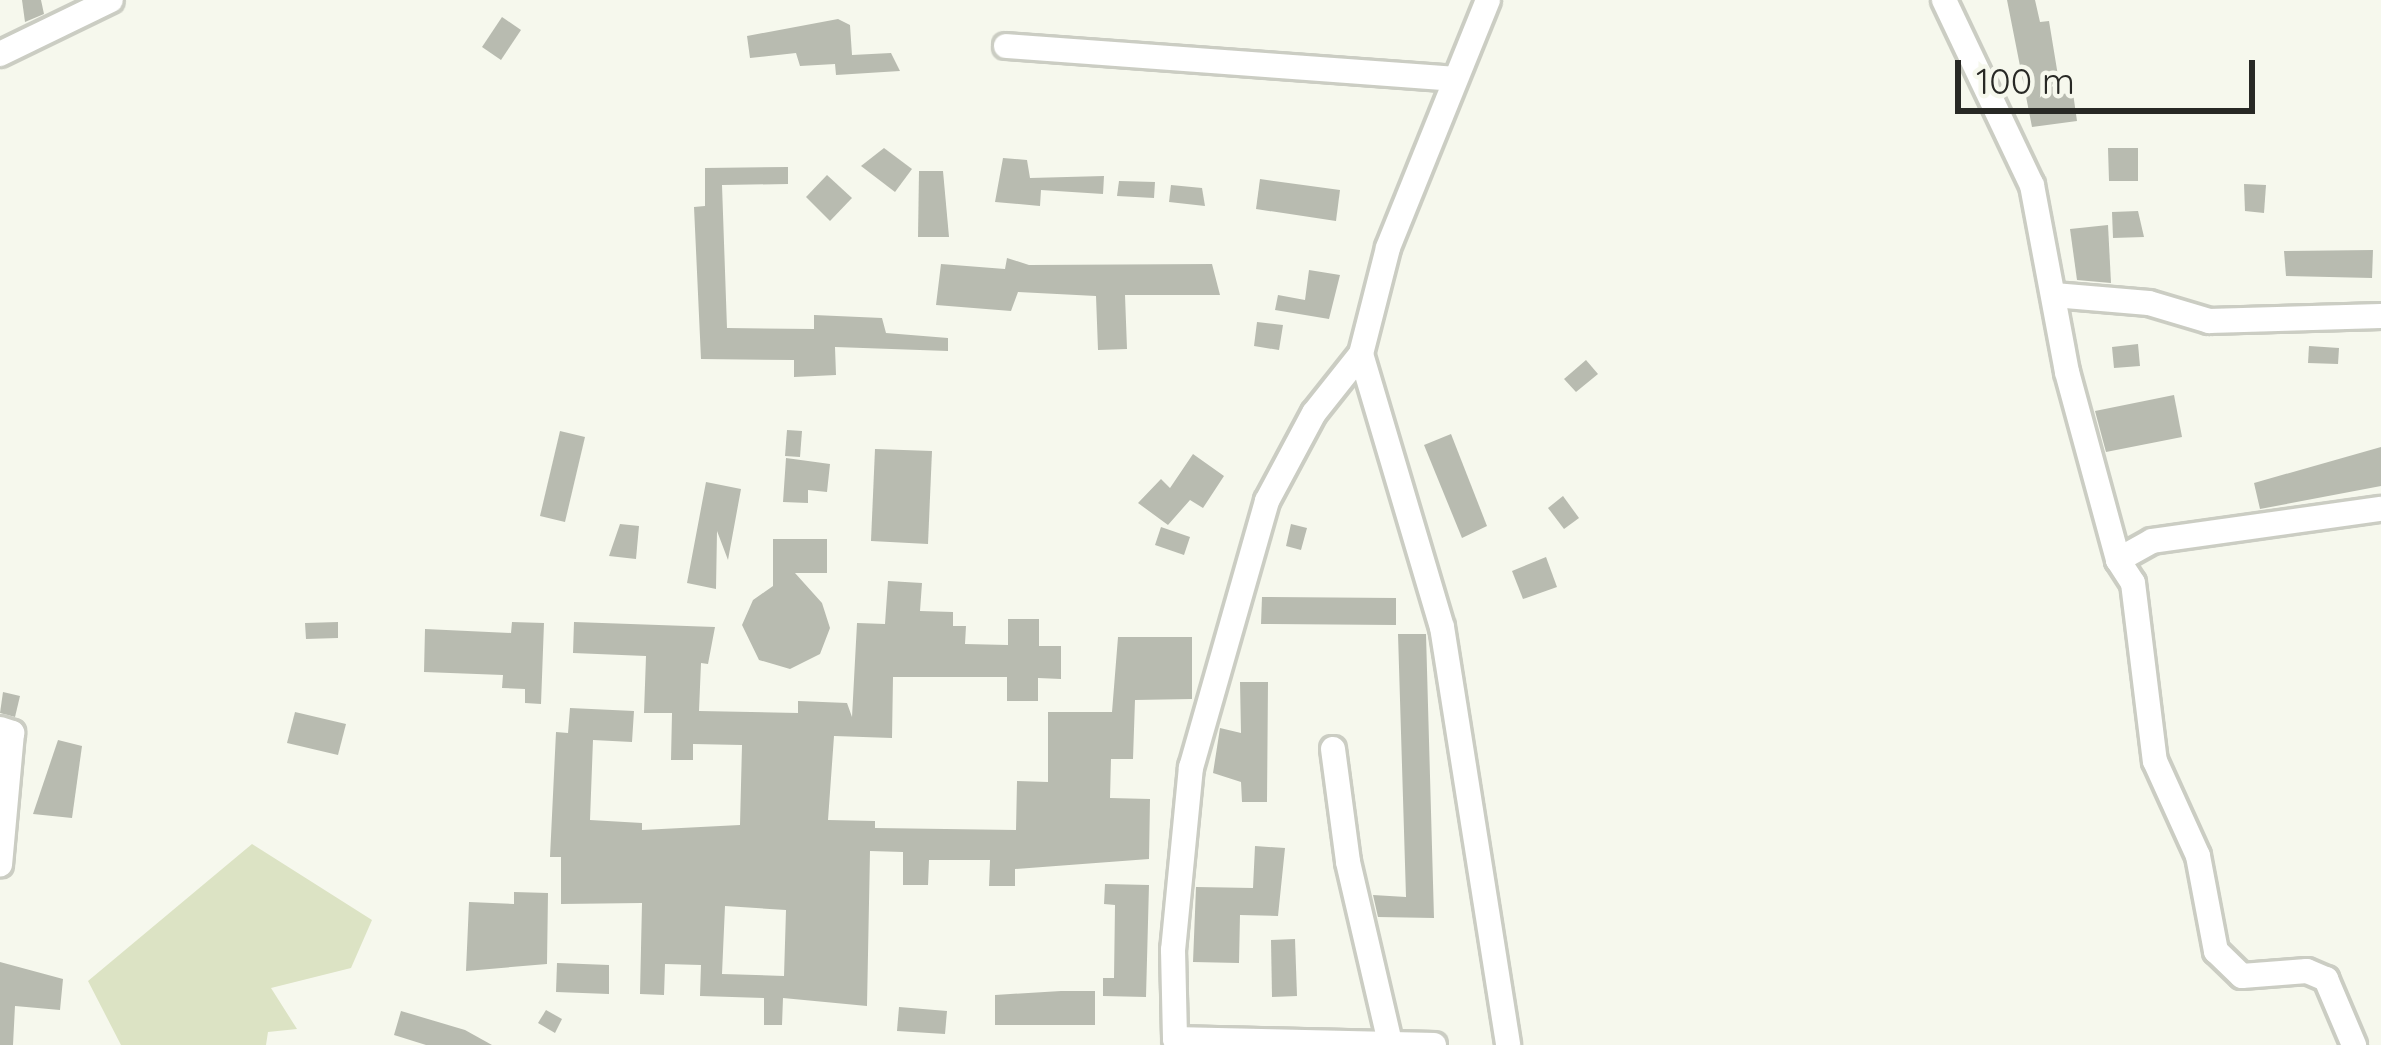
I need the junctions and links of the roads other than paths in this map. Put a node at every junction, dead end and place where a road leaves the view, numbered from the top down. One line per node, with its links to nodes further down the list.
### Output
1 (92, 0): 5 (street)
2 (111, 0): 5 (street)
3 (1488, 0): 8 (street)
4 (1944, 0): 9 (street)
5 (58, 24): 7 (street)
6 (1006, 46): 8 (street)
7 (0, 54)
8 (1455, 79): 11 (street)
9 (2054, 296): 10 (street); 13 (street)
10 (2381, 316)
11 (1361, 353): 17 (street); 20 (street)
12 (2381, 509): 13 (street)
13 (2118, 560): 21 (street)
14 (0, 729): 16 (street)
15 (1333, 749): 18 (street)
16 (0, 864)
17 (1175, 1042): 18 (street)
18 (1390, 1042): 19 (street)
19 (1434, 1045)
20 (1508, 1045)
21 (2354, 1045)

